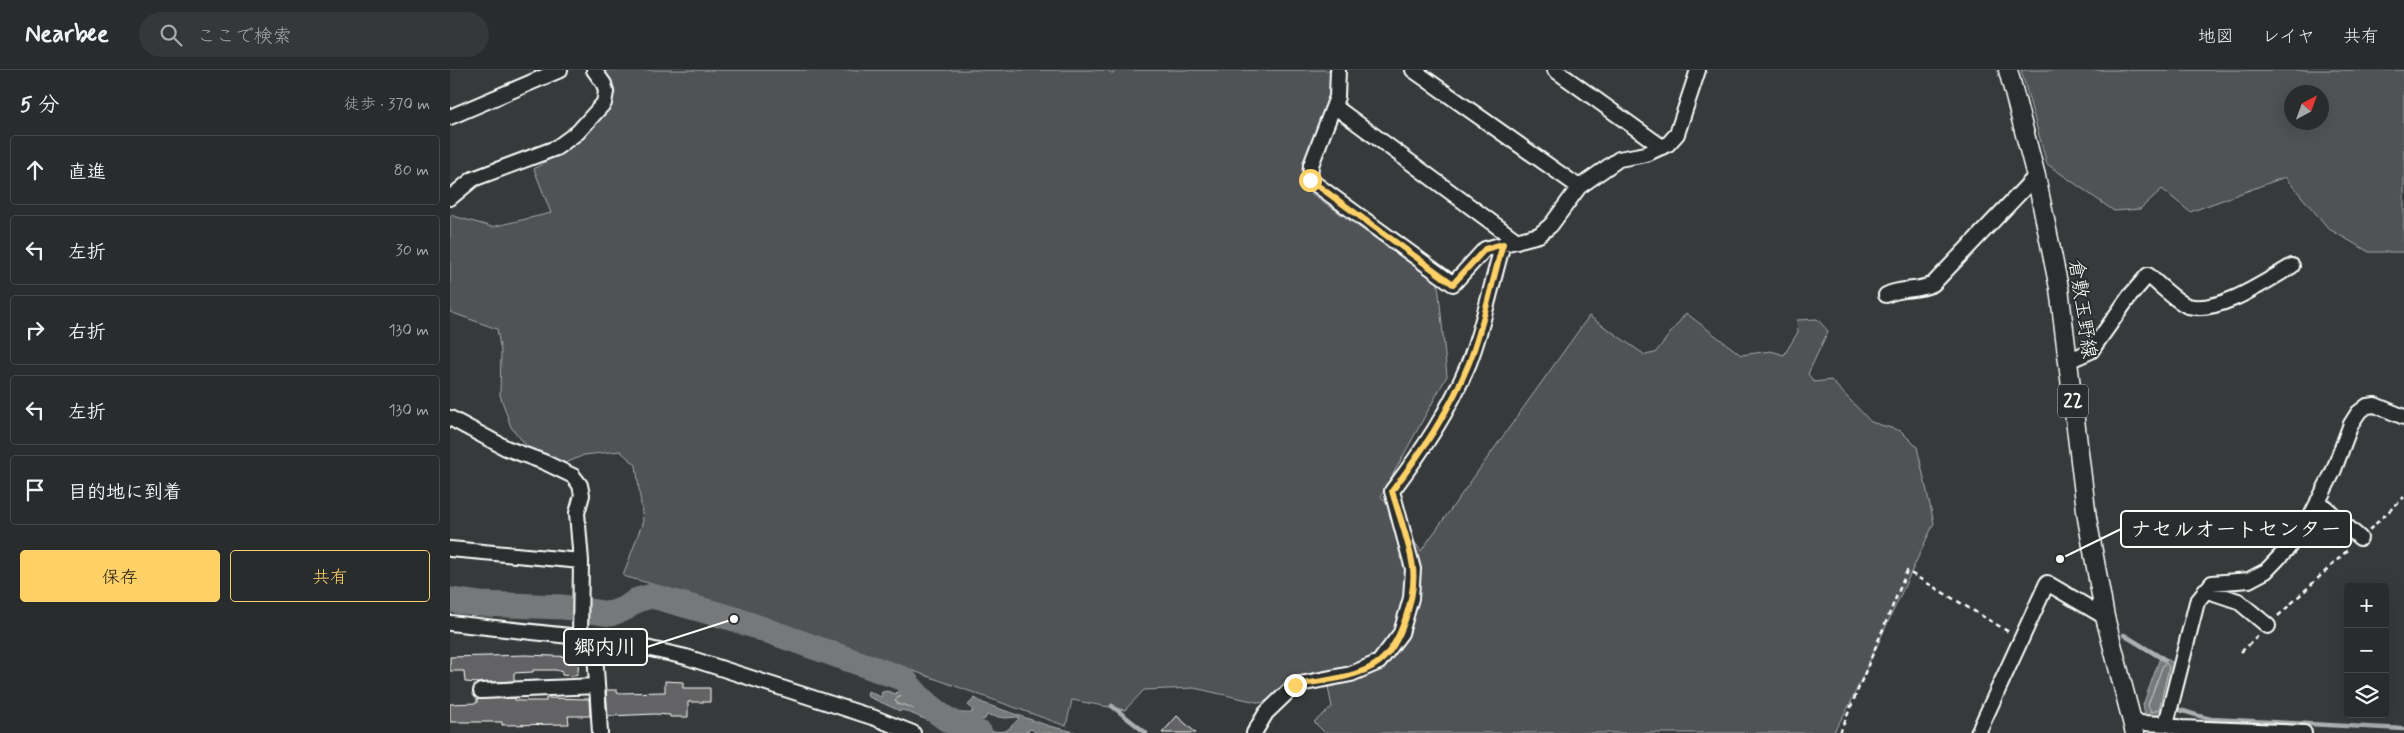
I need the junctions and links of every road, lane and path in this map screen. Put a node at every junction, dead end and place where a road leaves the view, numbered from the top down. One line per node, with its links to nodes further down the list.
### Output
1 (560, 70): 9 (street)
2 (594, 70): 13 (street)
3 (1338, 70): 8 (street)
4 (1413, 70): 12 (street)
5 (1555, 70): 10 (street)
6 (1697, 70): 10 (street)
7 (2008, 70): 11 (main road, 倉敷玉野線 / 22)
8 (1334, 106): 14 (street); 15 (street)
9 (450, 117)
10 (1662, 147): 12 (street)
11 (2036, 176): 17 (street); 18 (main road, 倉敷玉野線 / 22)
12 (1579, 187): 14 (street)
13 (450, 198)
14 (1516, 240): 15 (street)
15 (1503, 244): 38 (street)
16 (2292, 266): 18 (street)
17 (1886, 295)
18 (2068, 362): 27 (main road, 倉敷玉野線 / 22)
19 (2404, 417): 22 (street)
20 (450, 418): 25 (street)
21 (2404, 497): 23 (path)
22 (2318, 501): 23 (street); 26 (street)
23 (2360, 538): 29 (path)
24 (450, 549): 25 (street)
25 (581, 561): 31 (street)
26 (2205, 590): 29 (street); 35 (street)
27 (2105, 617): 35 (main road, 倉敷玉野線 / 22); 40 (street)
28 (450, 624): 31 (street)
29 (2268, 626): 32 (path)
30 (2016, 636): 39 (path)
31 (580, 639): 33 (street); 37 (street)
32 (2241, 652)
33 (597, 686): 34 (street); 36 (street)
34 (481, 691)
35 (2153, 725): 41 (street)
36 (600, 733)
37 (913, 733)
38 (1254, 733)
39 (1840, 733)
40 (1978, 733)
41 (2304, 733)

